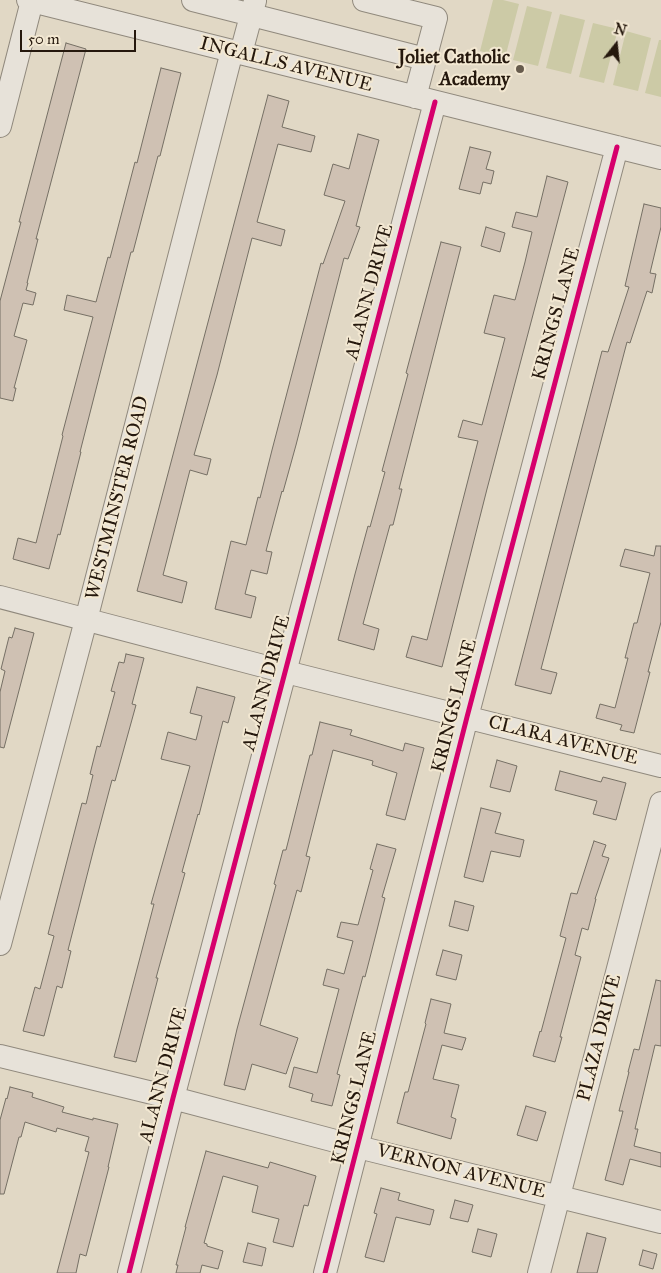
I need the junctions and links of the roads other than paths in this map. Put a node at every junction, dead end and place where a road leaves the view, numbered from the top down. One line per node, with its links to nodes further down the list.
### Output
1 (30, 0): 6 (street, INGALLS AVENUE); 9 (street)
2 (193, 0): 4 (street)
3 (364, 0): 5 (street)
4 (253, 8): 6 (street, WESTMINSTER ROAD); 7 (street)
5 (438, 9): 7 (street, ALANN DRIVE)
6 (237, 52): 8 (street, INGALLS AVENUE); 13 (street, WESTMINSTER ROAD)
7 (425, 59): 8 (street, ALANN DRIVE)
8 (425, 99): 10 (street, INGALLS AVENUE); 14 (street, ALANN DRIVE)
9 (0, 126)
10 (617, 147): 11 (street, INGALLS AVENUE); 15 (street, KRINGS LANE)
11 (661, 158)
12 (0, 597): 13 (street, CLARA AVENUE)
13 (86, 620): 14 (street, CLARA AVENUE); 18 (street, WESTMINSTER ROAD)
14 (286, 672): 15 (street, CLARA AVENUE); 20 (street, ALANN DRIVE)
15 (467, 717): 16 (street, CLARA AVENUE); 21 (street, KRINGS LANE)
16 (661, 766)
17 (661, 803): 22 (street, PLAZA DRIVE)
18 (0, 944)
19 (0, 1056): 20 (street, VERNON AVENUE)
20 (173, 1098): 21 (street, VERNON AVENUE); 24 (street, ALANN DRIVE)
21 (358, 1147): 22 (street, VERNON AVENUE); 25 (street, KRINGS LANE)
22 (560, 1197): 23 (street, VERNON AVENUE); 26 (street, PLAZA DRIVE)
23 (661, 1222)
24 (128, 1273)
25 (325, 1273)
26 (539, 1273)

